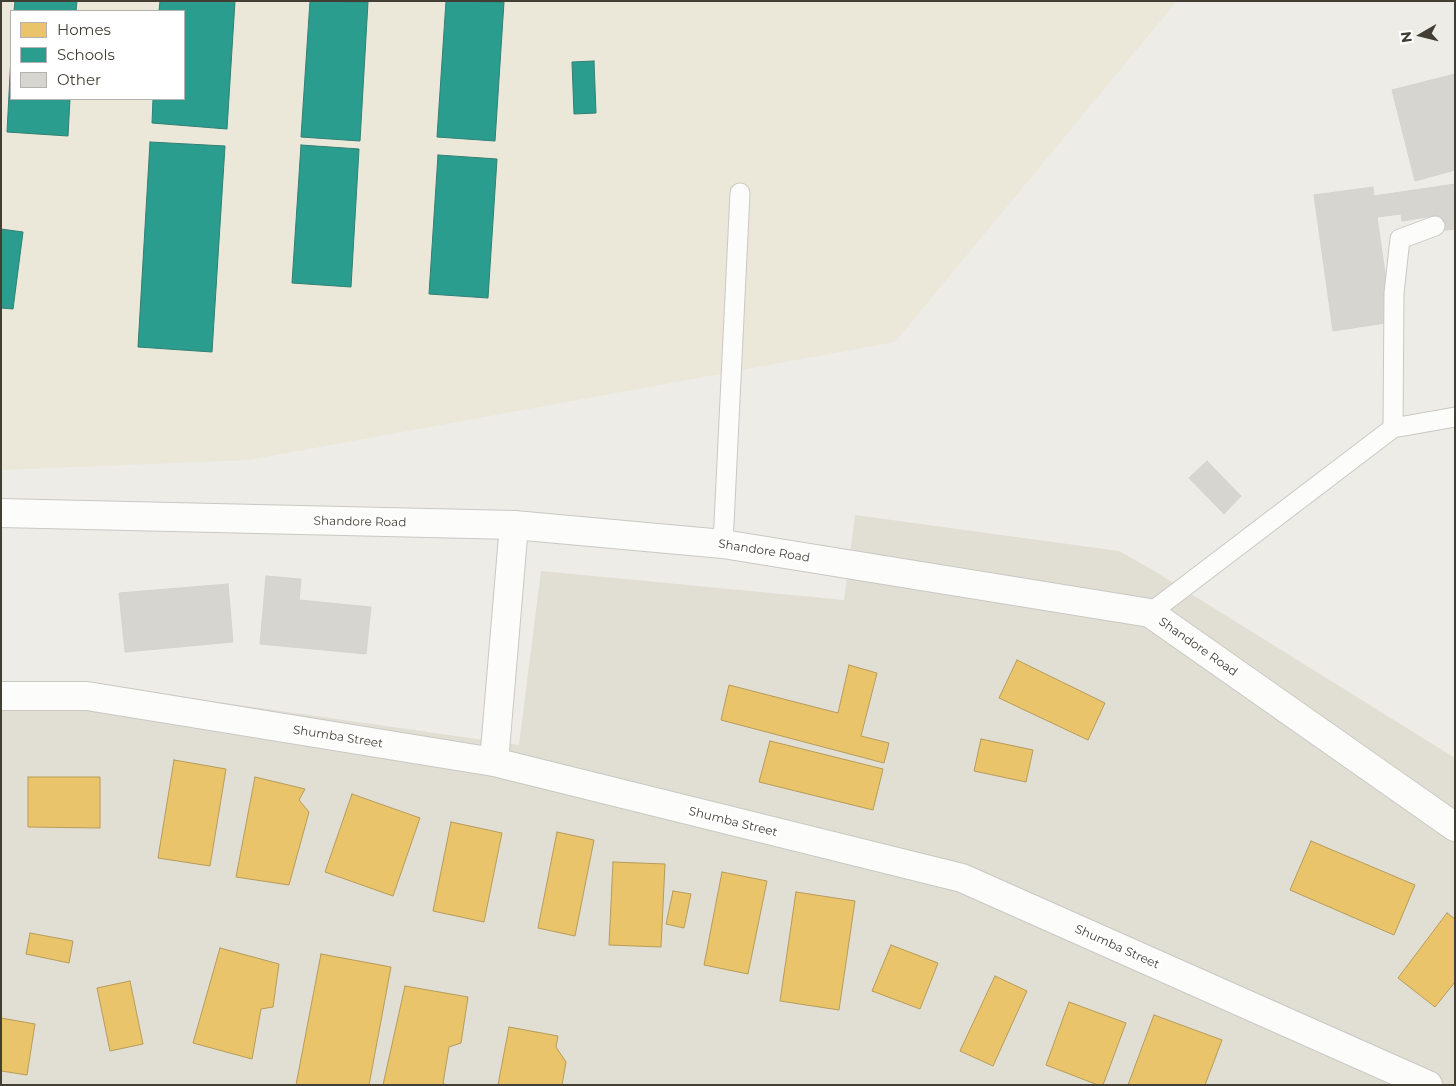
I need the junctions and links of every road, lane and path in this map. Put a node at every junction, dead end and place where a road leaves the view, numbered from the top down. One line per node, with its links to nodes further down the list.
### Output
1 (740, 193): 7 (lane)
2 (1435, 226): 4 (lane)
3 (1455, 417): 4 (lane)
4 (1393, 428): 8 (lane)
5 (1, 512): 6 (street, Shandore Road)
6 (514, 526): 7 (street, Shandore Road); 10 (street)
7 (723, 544): 8 (street, Shandore Road)
8 (1150, 613): 11 (street, Shandore Road)
9 (1, 696): 10 (street, Shumba Street)
10 (494, 762): 12 (street, Shumba Street)
11 (1455, 827)
12 (1428, 1085)

